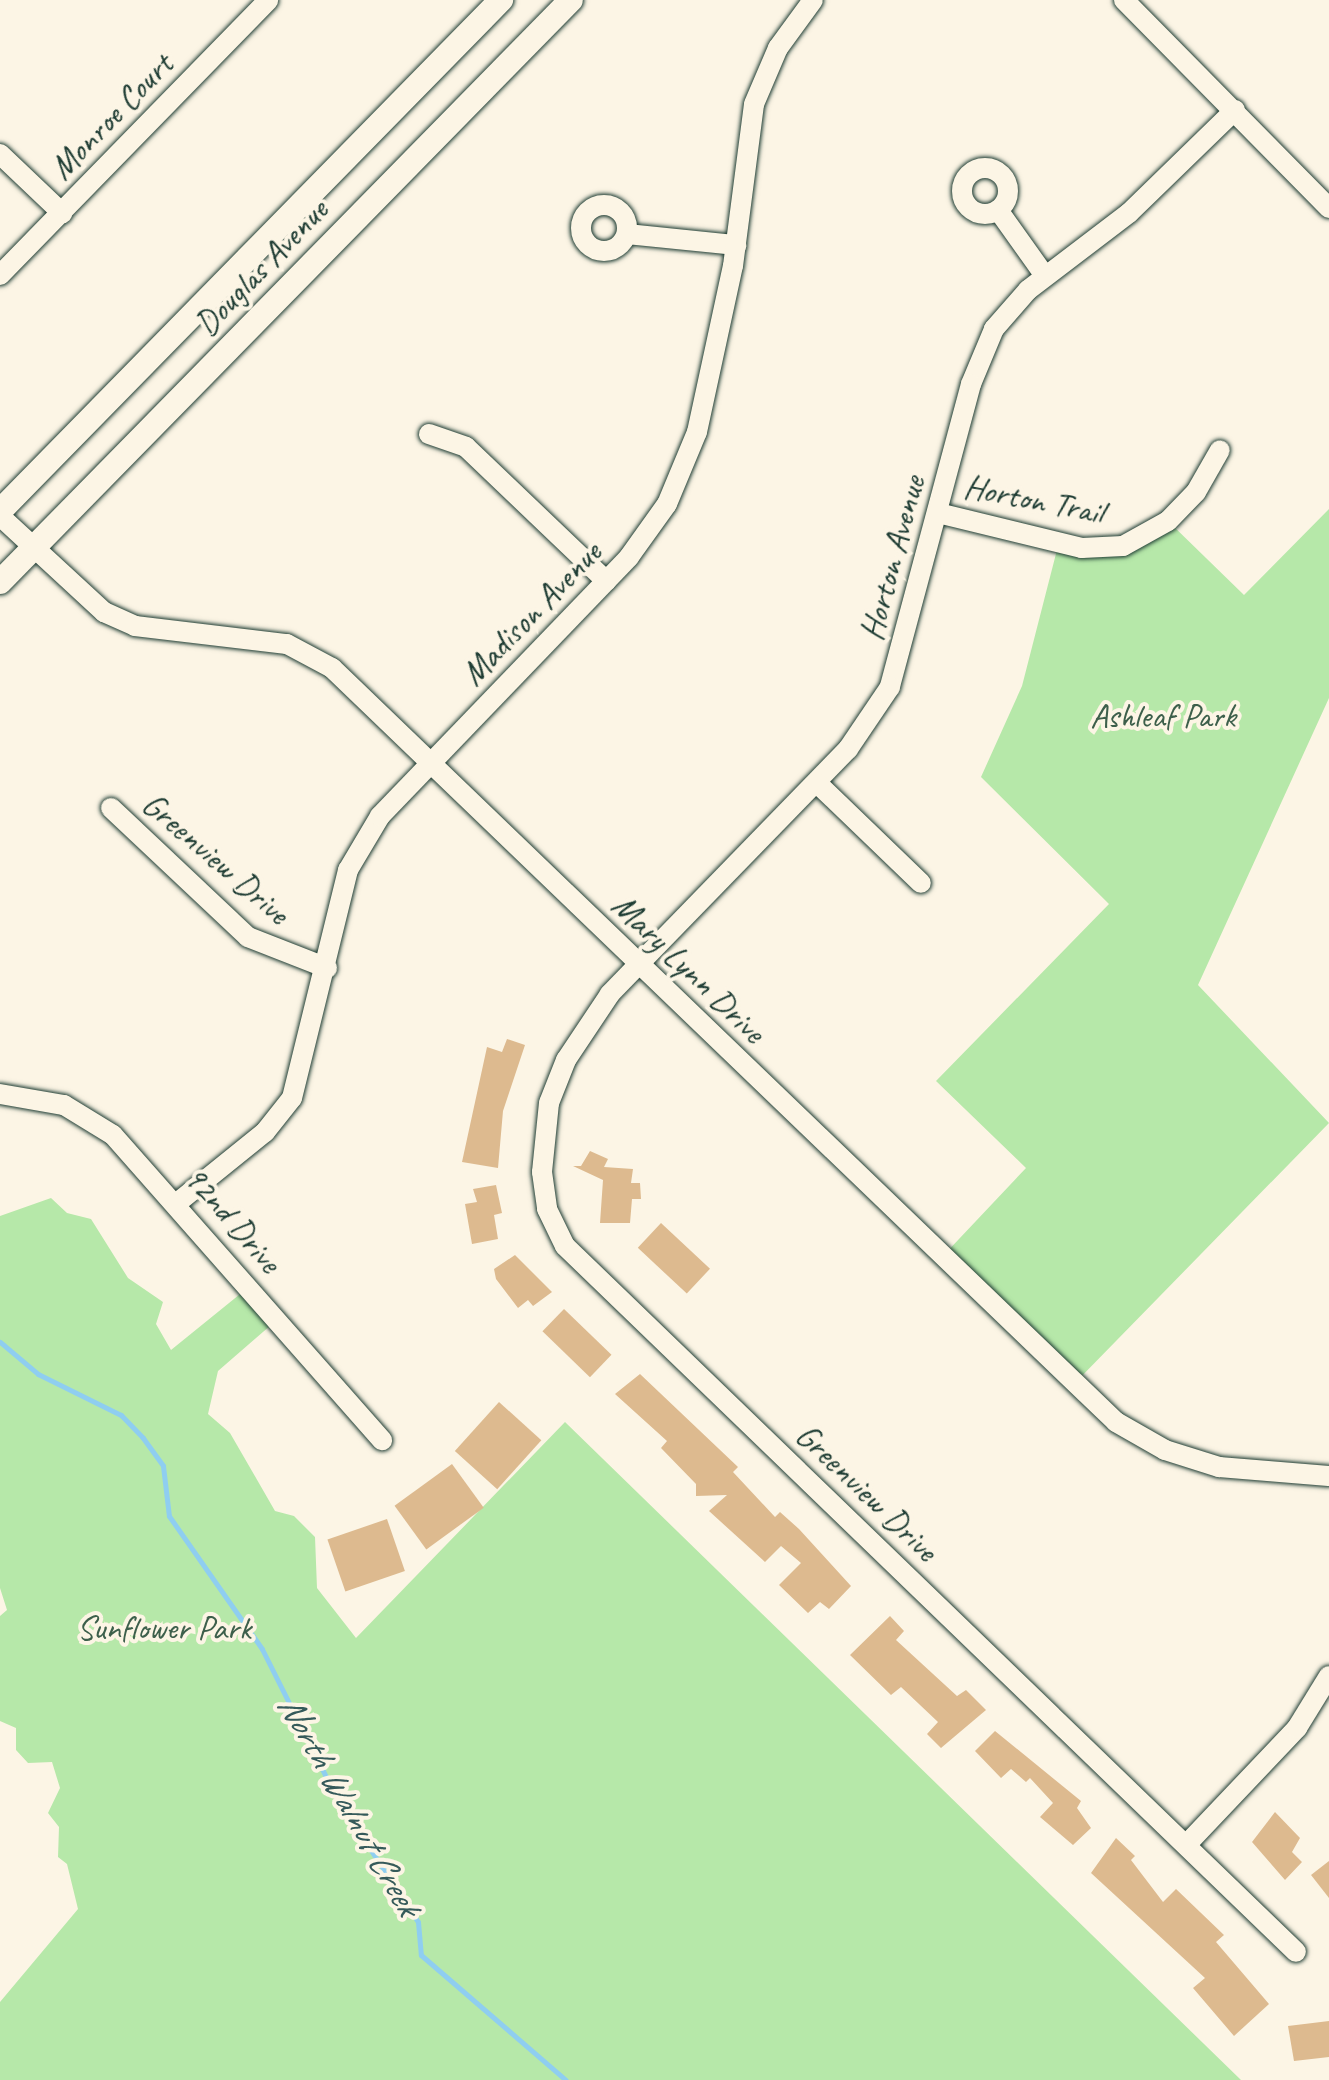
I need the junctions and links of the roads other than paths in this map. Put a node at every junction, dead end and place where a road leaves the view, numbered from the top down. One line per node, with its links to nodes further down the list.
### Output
1 (268, 0): 10 (street, Monroe Court)
2 (501, 0): 17 (main road, Douglas Avenue)
3 (571, 0): 19 (main road, Douglas Avenue)
4 (813, 0): 12 (street, Madison Avenue)
5 (1124, 0): 6 (street)
6 (1235, 110): 8 (street); 14 (street, Horton Avenue)
7 (0, 154): 10 (street)
8 (1329, 208)
9 (998, 210): 14 (street)
10 (62, 213): 13 (street, Monroe Court)
11 (627, 234): 12 (street)
12 (736, 245): 20 (street, Madison Avenue)
13 (0, 275)
14 (1045, 276): 18 (street, Horton Avenue)
15 (429, 434): 20 (street)
16 (1220, 450): 18 (street, Horton Trail)
17 (0, 513): 19 (street, Mary Lynn Drive)
18 (938, 513): 23 (street, Horton Avenue)
19 (34, 547): 21 (main road, Douglas Avenue); 22 (street, Mary Lynn Drive)
20 (606, 581): 22 (street, Madison Avenue)
21 (0, 582)
22 (431, 763): 26 (street, Mary Lynn Drive); 27 (street, Madison Avenue)
23 (817, 783): 25 (street); 26 (street, Horton Avenue)
24 (111, 808): 27 (street, Greenview Drive)
25 (921, 883)
26 (640, 964): 28 (street, Horton Avenue); 32 (street, Mary Lynn Drive)
27 (327, 968): 30 (street, Madison Avenue)
28 (591, 1021): 34 (street, Greenview Drive)
29 (0, 1094): 30 (street, 92nd Drive)
30 (177, 1203): 31 (street, 92nd Drive)
31 (382, 1440)
32 (1329, 1476)
33 (1329, 1676): 34 (street)
34 (1187, 1844): 35 (street, Greenview Drive)
35 (1296, 1952)

